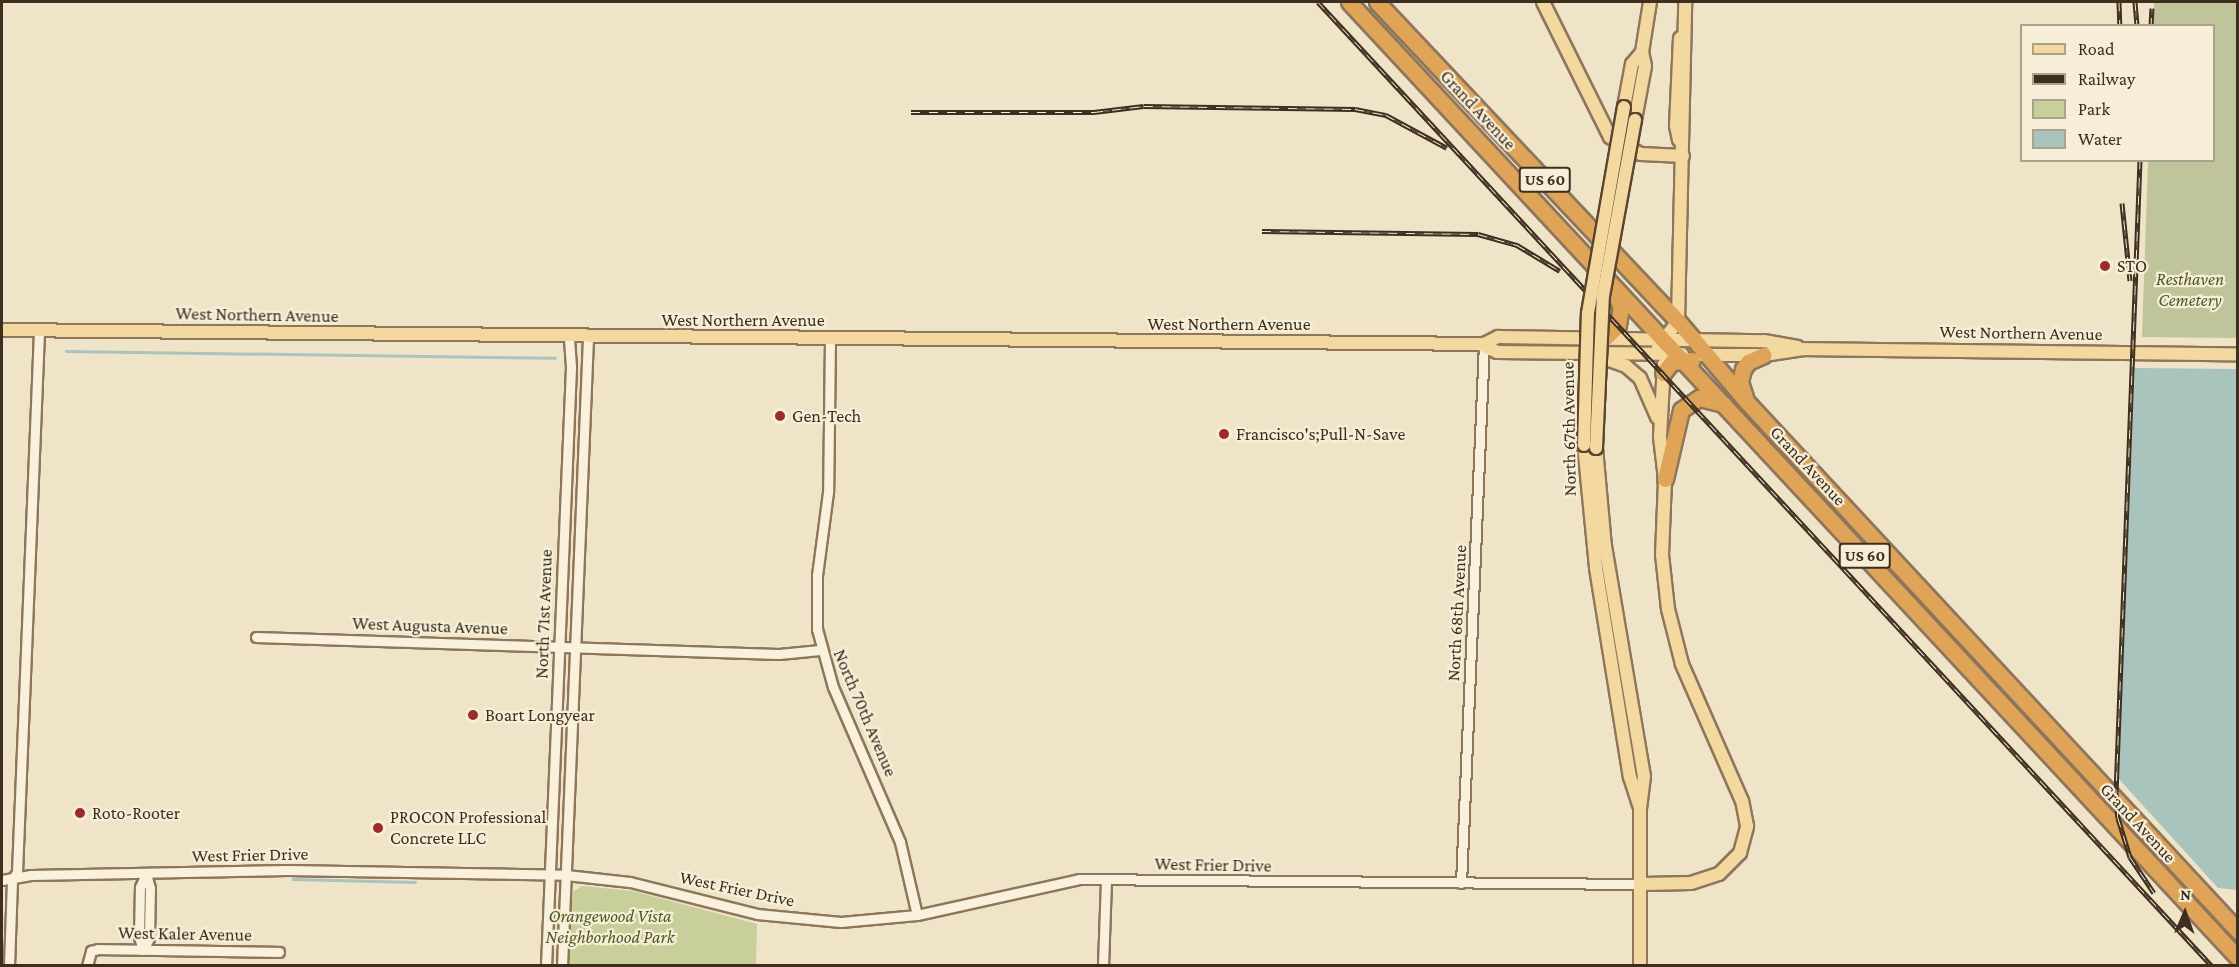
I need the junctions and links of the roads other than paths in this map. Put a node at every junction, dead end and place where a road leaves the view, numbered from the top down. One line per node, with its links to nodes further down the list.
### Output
1 (1349, 2): 8 (highway, Grand Avenue / US 60)
2 (1377, 2): 9 (highway, Grand Avenue / US 60)
3 (1543, 2): 7 (main road)
4 (1650, 2): 6 (main road, North 67th Avenue)
5 (1684, 2): 7 (main road)
6 (1642, 52): 29 (main road, North 67th Avenue, bridge); 29 (main road, North 67th Avenue, bridge)
7 (1683, 156): 9 (main road)
8 (1598, 268): 15 (highway); 19 (highway, Grand Avenue / US 60)
9 (1678, 321): 16 (highway, Grand Avenue / US 60); 19 (main road)
10 (2, 330): 11 (main road, West Northern Avenue)
11 (39, 330): 12 (main road, West Northern Avenue); 45 (street)
12 (569, 337): 13 (main road, West Northern Avenue); 32 (street, North 71st Avenue)
13 (588, 337): 14 (main road, West Northern Avenue); 33 (street, North 71st Avenue)
14 (830, 339): 17 (main road, West Northern Avenue); 34 (street, North 70th Avenue)
15 (1594, 339): 17 (main road, West Northern Avenue); 19 (main road, West Northern Avenue)
16 (1693, 339): 18 (main road, West Northern Avenue); 19 (main road, West Northern Avenue); 22 (highway, Grand Avenue / US 60)
17 (1484, 344): 20 (main road, West Northern Avenue); 47 (street, North 68th Avenue)
18 (1804, 349): 21 (main road, West Northern Avenue); 23 (main road, West Northern Avenue)
19 (1673, 352): 20 (main road, West Northern Avenue); 22 (main road, West Northern Avenue); 24 (highway); 25 (highway); 27 (highway, Grand Avenue / US 60)
20 (1573, 353): 28 (main road)
21 (2238, 354)
22 (1706, 355): 23 (main road, West Northern Avenue); 24 (highway, Grand Avenue / US 60)
23 (1764, 355): 26 (highway)
24 (1717, 368): 26 (highway, Grand Avenue / US 60)
25 (1663, 373): 28 (main road)
26 (1747, 402): 37 (highway, Grand Avenue / US 60)
27 (1725, 405): 30 (highway); 38 (highway, Grand Avenue / US 60)
28 (1660, 431): 30 (main road)
29 (1590, 446): 48 (main road, North 67th Avenue)
30 (1665, 479): 48 (main road)
31 (255, 637): 32 (street, West Augusta Avenue)
32 (560, 646): 33 (street, West Augusta Avenue); 35 (street, North 71st Avenue)
33 (575, 646): 34 (street, West Augusta Avenue); 36 (street, North 71st Avenue)
34 (820, 650): 49 (street, North 70th Avenue)
35 (554, 783): 36 (street); 42 (street, North 71st Avenue)
36 (569, 783): 43 (street, North 71st Avenue)
37 (2108, 791): 38 (highway); 39 (highway, Grand Avenue / US 60)
38 (2093, 804): 40 (highway, Grand Avenue / US 60)
39 (2140, 825): 40 (highway); 50 (highway, Grand Avenue / US 60)
40 (2126, 839): 53 (highway, Grand Avenue / US 60)
41 (147, 874): 42 (street, West Frier Drive); 45 (street, West Frier Drive); 51 (street)
42 (550, 875): 43 (street, West Frier Drive); 56 (street, North 71st Avenue)
43 (566, 875): 49 (street, West Frier Drive); 57 (street, North 71st Avenue)
44 (2, 880): 45 (street, West Frier Drive)
45 (12, 880): 54 (street)
46 (1106, 880): 47 (street, West Frier Drive); 49 (street, West Frier Drive); 58 (street)
47 (1461, 883): 48 (street, West Frier Drive)
48 (1643, 884): 59 (main road, North 67th Avenue)
49 (917, 915)
50 (2238, 931)
51 (143, 950): 52 (street, West Kaler Avenue); 55 (street, West Kaler Avenue)
52 (279, 952)
53 (2238, 958)
54 (9, 966)
55 (87, 966)
56 (546, 966)
57 (562, 966)
58 (1103, 966)
59 (1640, 966)

